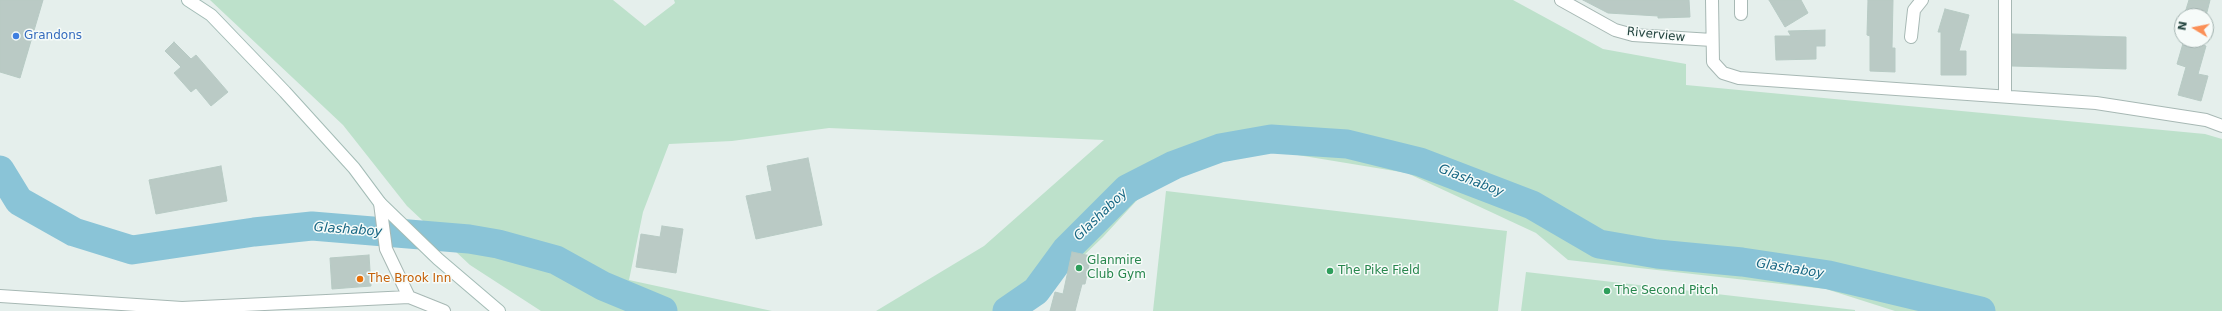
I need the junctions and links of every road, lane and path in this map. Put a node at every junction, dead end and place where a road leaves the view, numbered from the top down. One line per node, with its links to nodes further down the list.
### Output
1 (188, 0): 12 (street)
2 (1560, 0): 9 (street, Riverview)
3 (1712, 0): 9 (street)
4 (1741, 0): 7 (street)
5 (1922, 0): 8 (street)
6 (2005, 0): 10 (street)
7 (1741, 14)
8 (1911, 37)
9 (1712, 40): 10 (street)
10 (2005, 96): 11 (street)
11 (2222, 126)
12 (380, 203): 14 (street); 16 (street)
13 (0, 296): 14 (street)
14 (409, 297): 15 (street)
15 (444, 311)
16 (499, 311)

